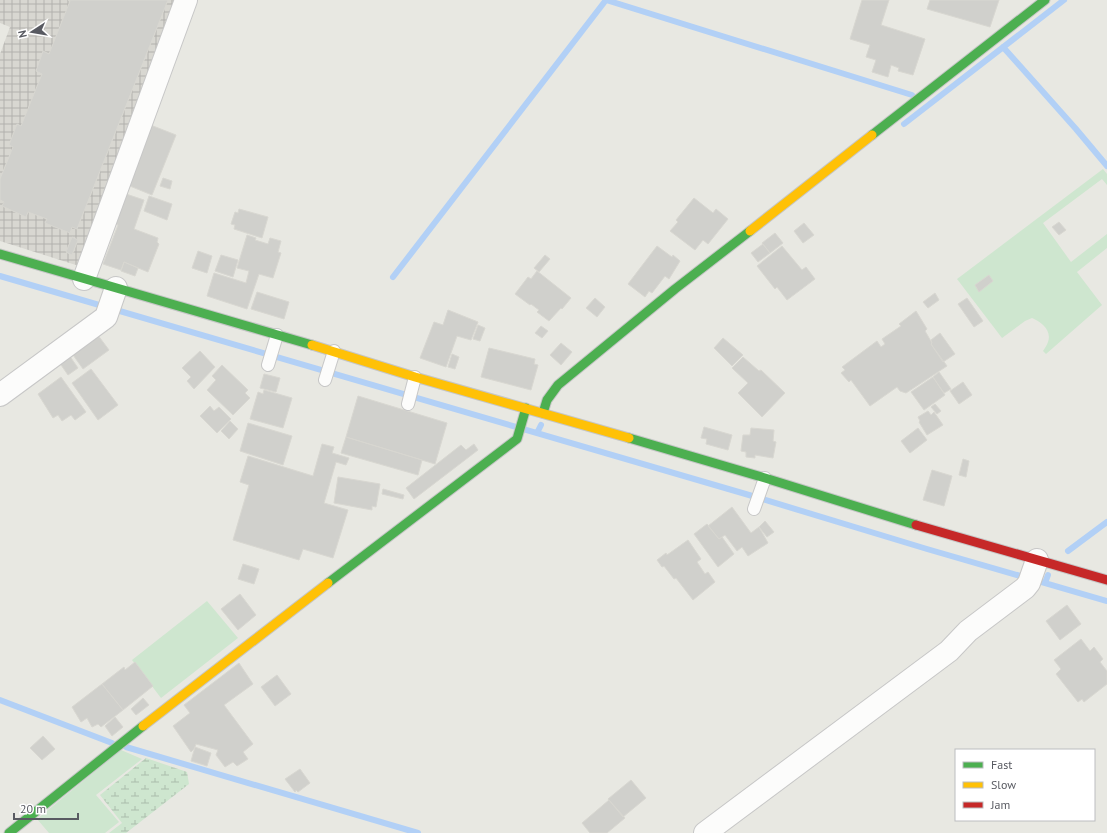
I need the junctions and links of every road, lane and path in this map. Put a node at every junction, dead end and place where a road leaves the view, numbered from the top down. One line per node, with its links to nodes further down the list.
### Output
1 (186, 0): 4 (street)
2 (1045, 0): 14 (street)
3 (0, 254): 4 (street)
4 (84, 279): 5 (street)
5 (112, 300): 6 (street); 11 (street)
6 (276, 340): 7 (street); 8 (lane)
7 (332, 356): 9 (lane); 10 (street)
8 (268, 363)
9 (326, 378)
10 (414, 381): 12 (lane); 13 (street)
11 (0, 395)
12 (409, 402)
13 (526, 408): 14 (street); 19 (street)
14 (543, 414): 15 (street)
15 (763, 484): 16 (lane); 17 (street)
16 (754, 507)
17 (1033, 571): 18 (street); 20 (street)
18 (1107, 580)
19 (9, 833)
20 (705, 833)

